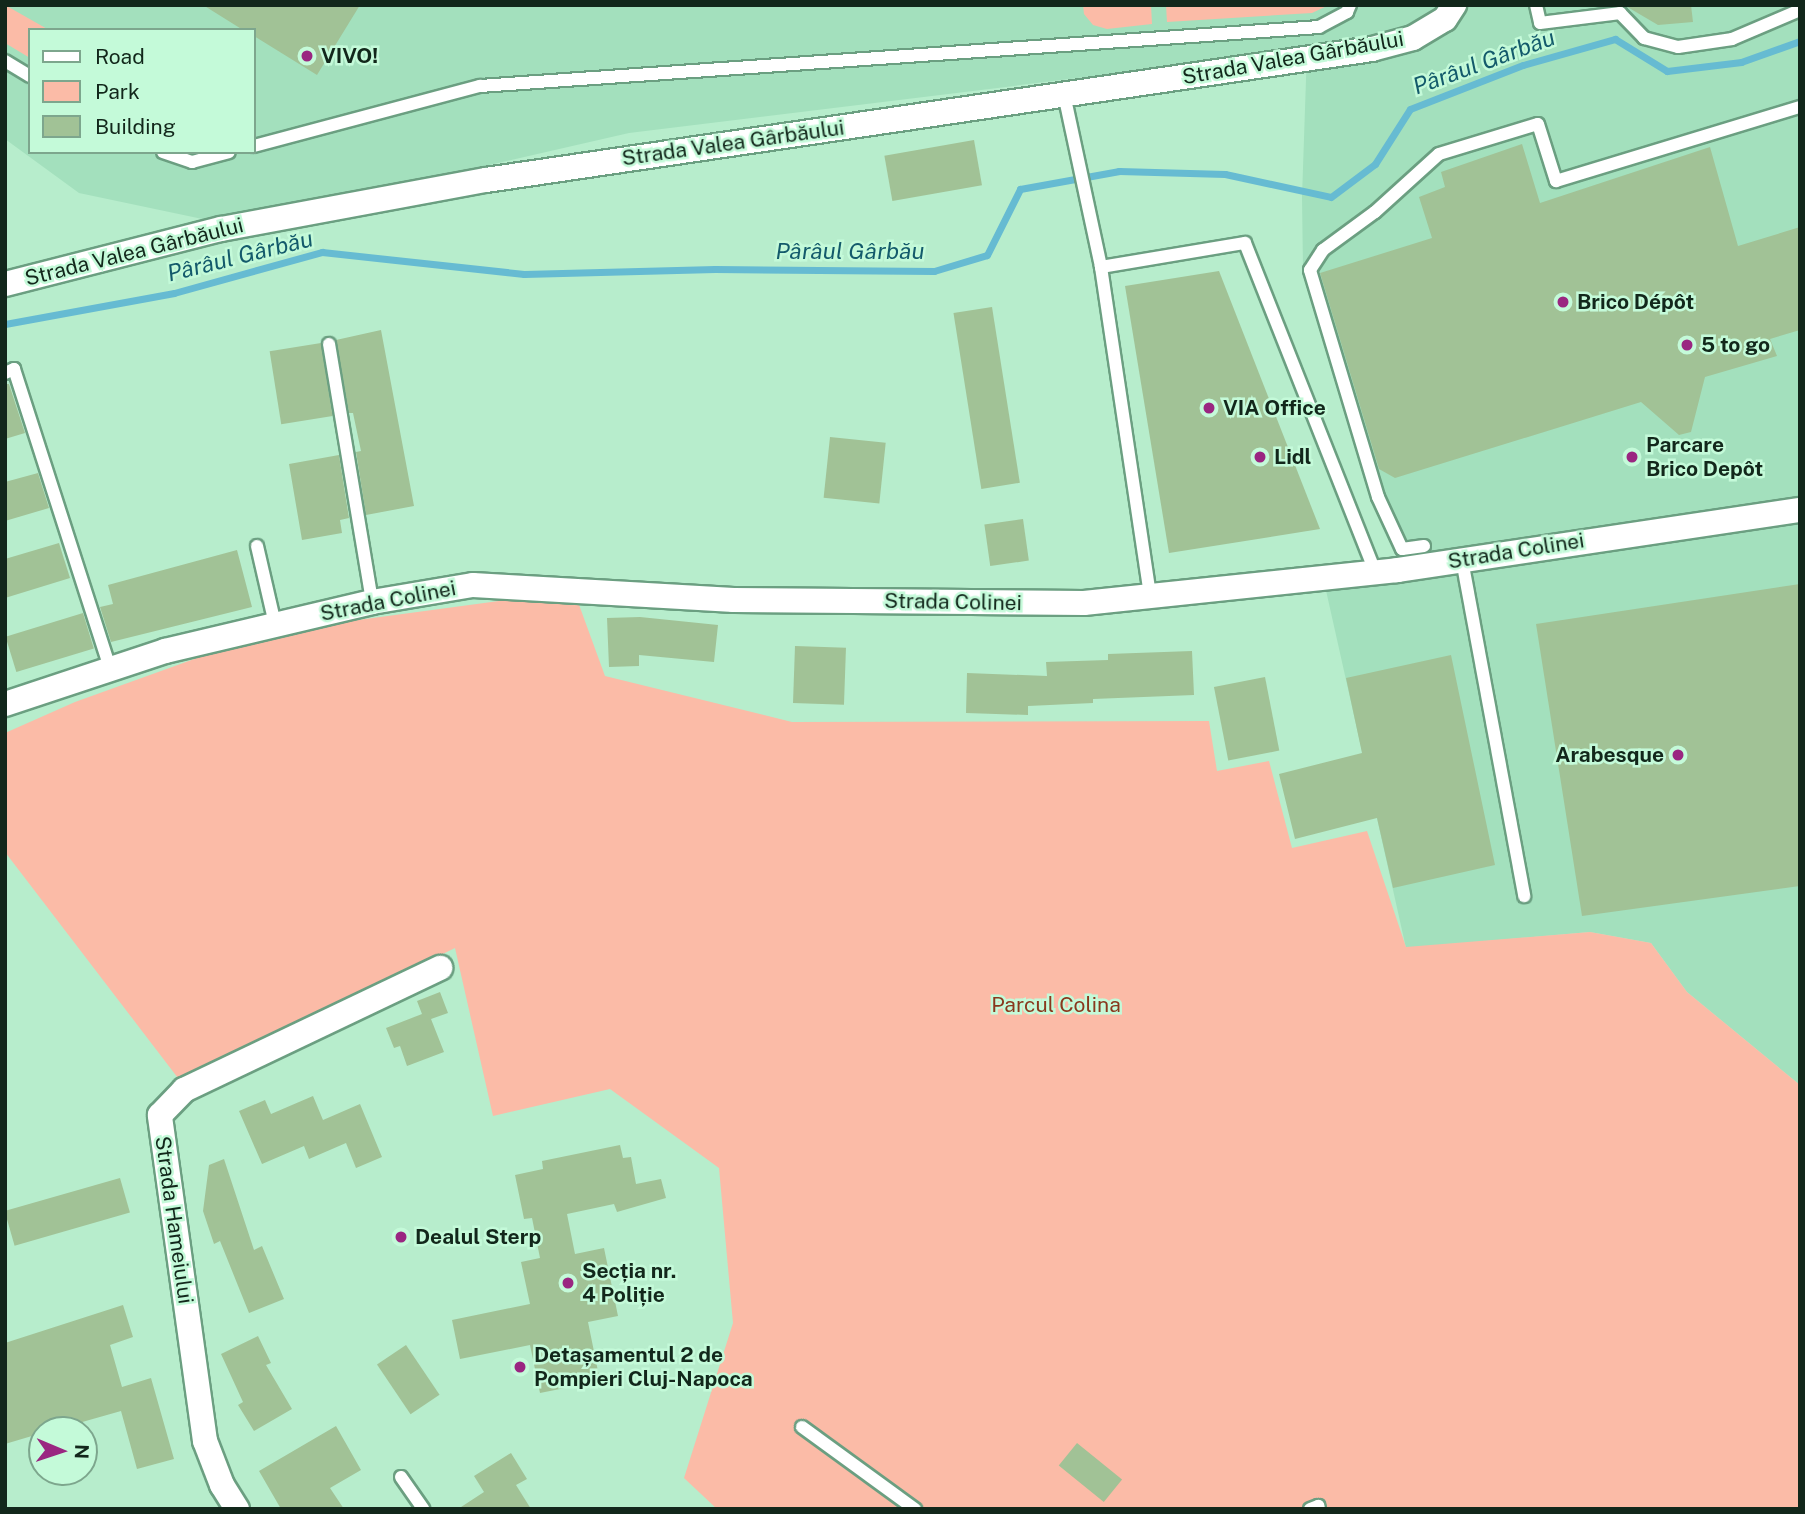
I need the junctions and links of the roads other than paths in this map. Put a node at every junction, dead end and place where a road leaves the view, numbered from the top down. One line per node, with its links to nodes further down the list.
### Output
1 (1350, 5): 9 (lane)
2 (1454, 5): 7 (street, Strada Valea Gârbăului)
3 (1536, 5): 4 (lane)
4 (1800, 10)
5 (5, 61): 6 (lane)
6 (28, 75)
7 (1064, 94): 12 (lane); 13 (street, Strada Valea Gârbăului)
8 (1800, 107): 18 (lane)
9 (256, 145)
10 (169, 154): 11 (lane)
11 (222, 154)
12 (1101, 267): 20 (lane); 21 (lane)
13 (5, 284)
14 (330, 344): 22 (lane)
15 (5, 373): 24 (lane)
16 (1800, 510): 19 (street, Strada Colinei)
17 (257, 546): 23 (lane)
18 (1424, 546)
19 (1462, 560): 20 (street, Strada Colinei); 26 (lane)
20 (1375, 572): 21 (street, Strada Colinei)
21 (1150, 596): 22 (street, Strada Colinei)
22 (372, 601): 23 (street, Strada Colinei)
23 (275, 624): 24 (street, Strada Colinei)
24 (110, 668): 25 (street, Strada Colinei)
25 (5, 704)
26 (1524, 896)
27 (440, 968): 30 (street, Strada Hameiului)
28 (802, 1427): 32 (lane)
29 (401, 1477): 31 (lane)
30 (237, 1509)
31 (423, 1509)
32 (915, 1509)
33 (1310, 1509): 34 (lane)
34 (1319, 1509)

